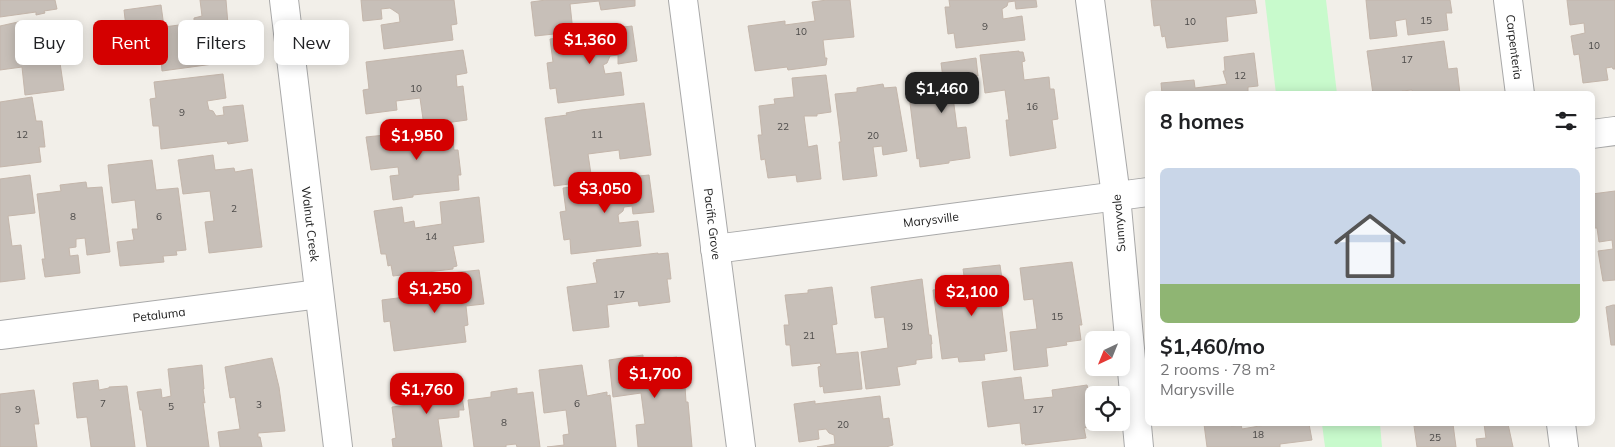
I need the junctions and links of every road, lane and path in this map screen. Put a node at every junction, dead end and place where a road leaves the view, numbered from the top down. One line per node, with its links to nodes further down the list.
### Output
1 (284, 0): 11 (street, Walnut Creek)
2 (683, 0): 10 (street, Pacific Grove)
3 (1090, 0): 9 (street, Sunnyvale)
4 (1508, 0): 5 (street, Carpenteria)
5 (1520, 91)
6 (1615, 131): 7 (street)
7 (1595, 134)
8 (1145, 192): 9 (street, Marysville)
9 (1116, 196): 10 (street, Marysville); 16 (street, Sunnyvale)
10 (715, 249): 15 (street, Pacific Grove)
11 (319, 294): 12 (street, Petaluma); 14 (street, Walnut Creek)
12 (0, 336)
13 (1561, 426): 17 (street)
14 (338, 447)
15 (741, 447)
16 (1139, 447)
17 (1564, 447)

